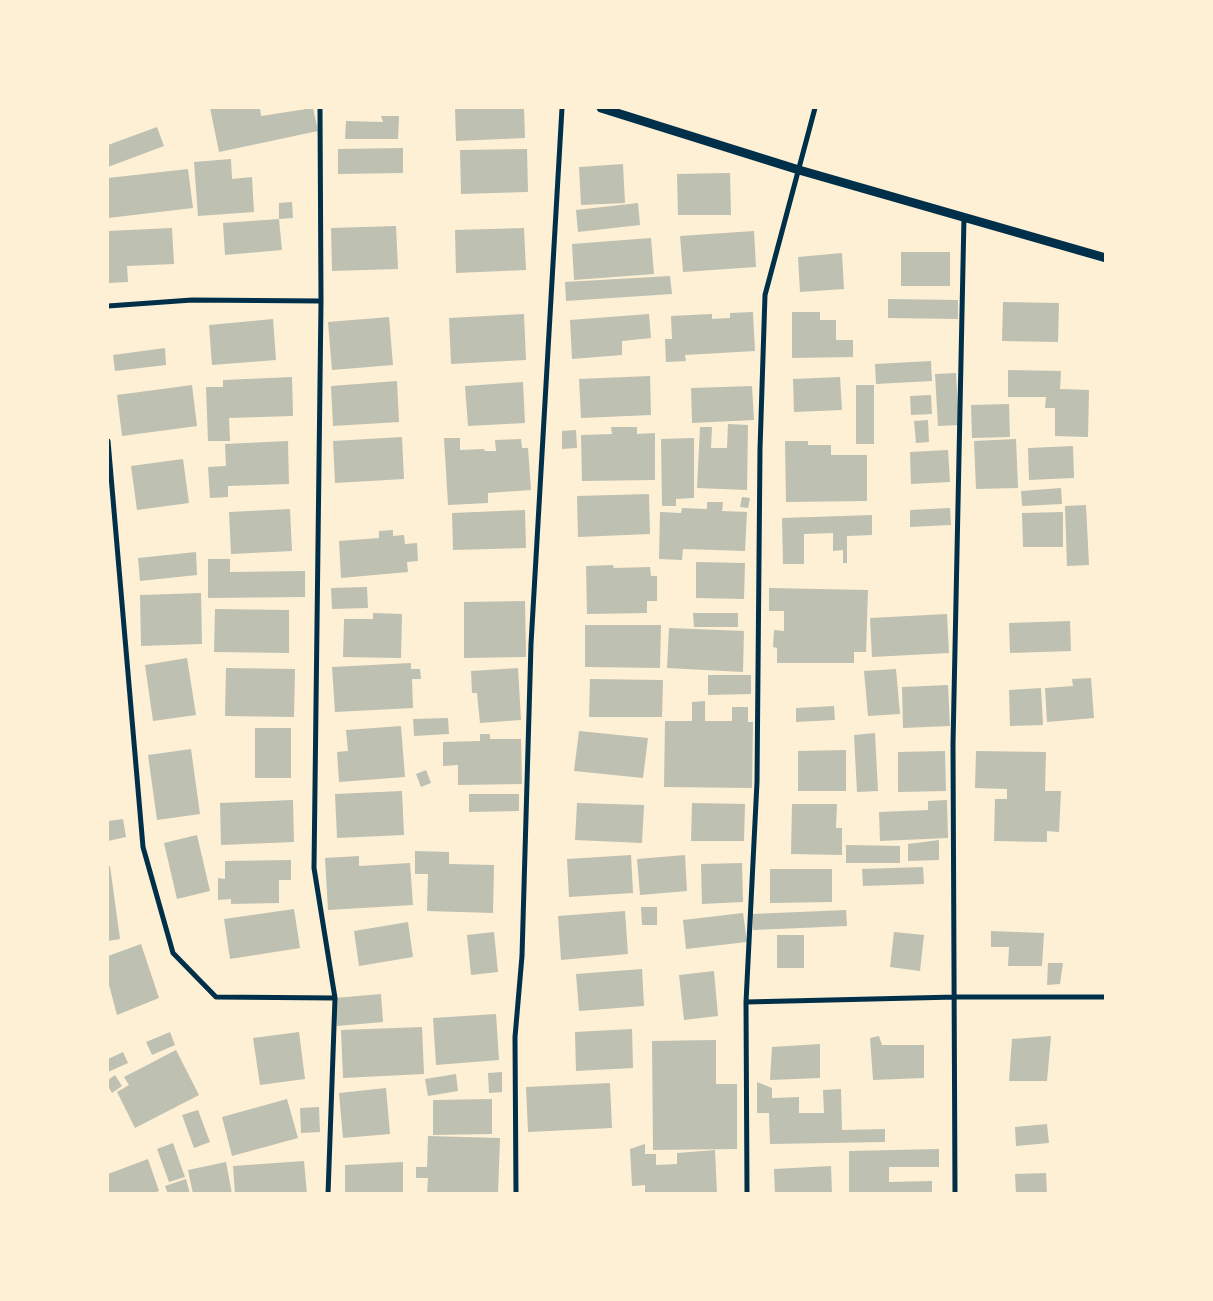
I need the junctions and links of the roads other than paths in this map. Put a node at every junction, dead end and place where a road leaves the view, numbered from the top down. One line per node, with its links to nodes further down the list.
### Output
1 (320, 108): 8 (street)
2 (562, 108): 16 (street)
3 (601, 108): 5 (street)
4 (815, 108): 5 (street)
5 (799, 170): 6 (street); 14 (street)
6 (964, 218): 7 (street); 11 (street)
7 (1106, 258)
8 (321, 301): 9 (street); 12 (street)
9 (108, 306)
10 (108, 441): 12 (street)
11 (956, 997): 13 (street); 14 (street); 18 (street)
12 (335, 998): 15 (street)
13 (1106, 998)
14 (746, 1002): 17 (street)
15 (328, 1194)
16 (516, 1194)
17 (747, 1194)
18 (955, 1194)

